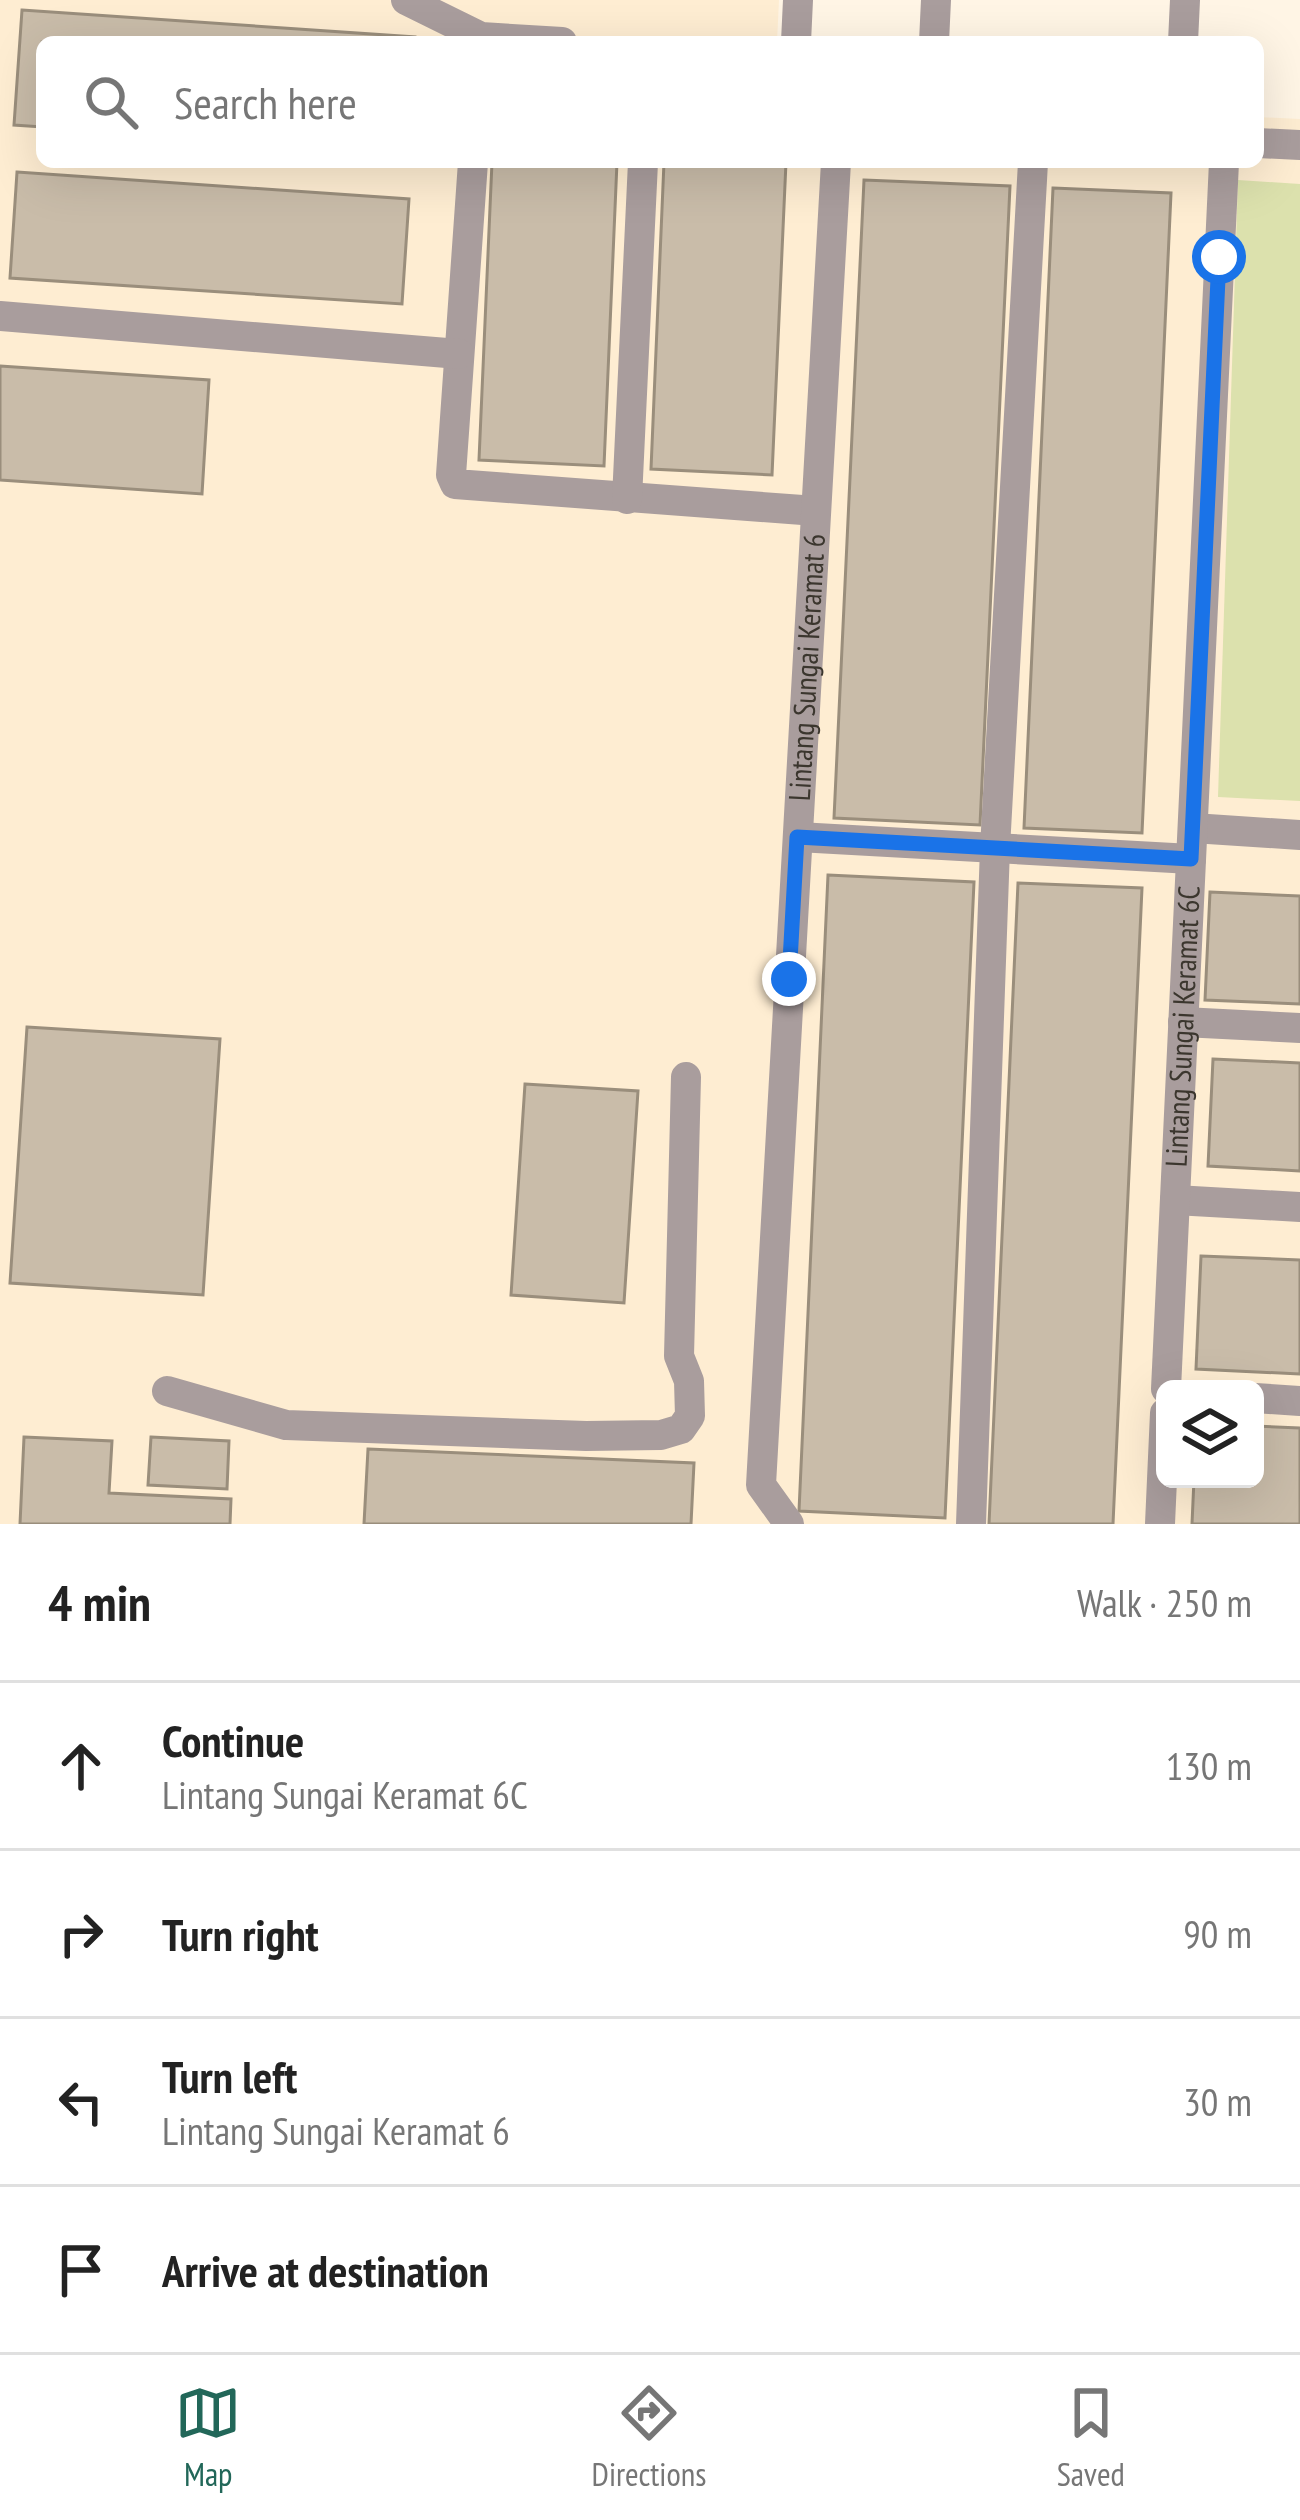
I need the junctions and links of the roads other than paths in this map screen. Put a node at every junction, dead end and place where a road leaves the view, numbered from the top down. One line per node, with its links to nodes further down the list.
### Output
1 (406, 0): 5 (street)
2 (798, 0): 6 (street)
3 (936, 0): 7 (street)
4 (1185, 0): 8 (street)
5 (474, 36)
6 (796, 36)
7 (934, 36)
8 (1183, 36)
9 (1264, 143): 10 (street)
10 (1300, 146)
11 (472, 168): 17 (street)
12 (643, 168): 18 (street)
13 (836, 168): 19 (street, Lintang Sungai Keramat 6)
14 (1033, 168): 23 (street)
15 (1224, 168): 22 (street, Lintang Sungai Keramat 6C)
16 (0, 316): 17 (street)
17 (459, 354): 18 (street)
18 (627, 499): 19 (street)
19 (816, 511): 21 (street, Lintang Sungai Keramat 6)
20 (1300, 835): 22 (street)
21 (797, 837): 23 (street); 34 (street, Lintang Sungai Keramat 6)
22 (1192, 844): 23 (street); 24 (street, Lintang Sungai Keramat 6C)
23 (995, 848): 35 (street)
24 (1184, 1022): 25 (street); 27 (street, Lintang Sungai Keramat 6C)
25 (1300, 1028)
26 (686, 1077): 30 (street)
27 (1175, 1200): 28 (street); 29 (street, Lintang Sungai Keramat 6C)
28 (1300, 1207)
29 (1166, 1380)
30 (167, 1391)
31 (1264, 1398): 32 (street)
32 (1300, 1400)
33 (1162, 1488): 36 (street)
34 (789, 1524)
35 (971, 1524)
36 (1160, 1524)

